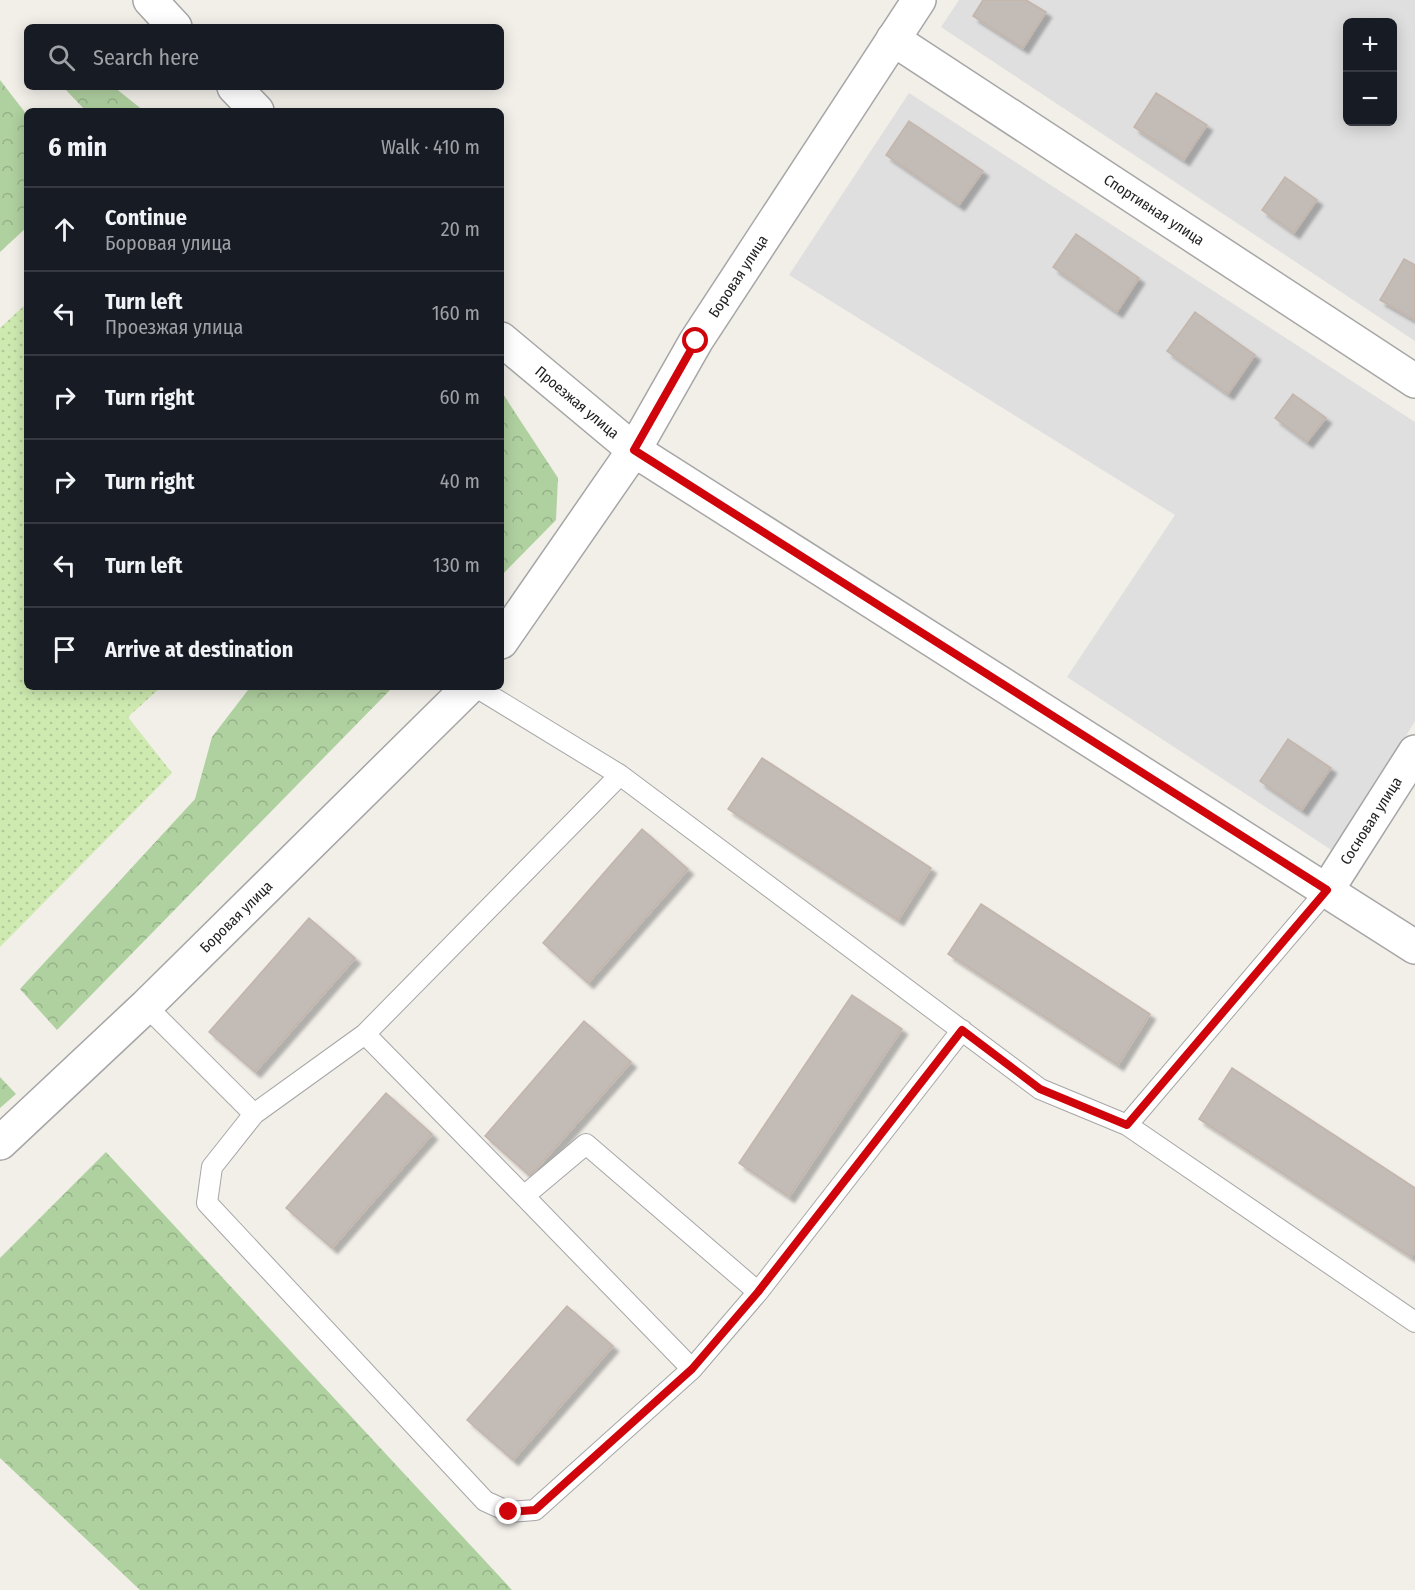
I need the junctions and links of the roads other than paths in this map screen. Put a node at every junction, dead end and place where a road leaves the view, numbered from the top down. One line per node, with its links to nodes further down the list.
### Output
1 (150, 0): 3 (street)
2 (919, 0): 4 (street, Боровая улица)
3 (172, 24)
4 (893, 39): 8 (street, Спортивная улица); 9 (street, Боровая улица)
5 (237, 90): 6 (street)
6 (254, 108)
7 (504, 342): 9 (street, Проезжая улица)
8 (1415, 381)
9 (634, 450): 10 (street, Боровая улица); 15 (street, Проезжая улица)
10 (504, 638)
11 (466, 690): 17 (street, Боровая улица)
12 (481, 690): 14 (lane)
13 (1415, 752): 15 (street, Сосновая улица)
14 (620, 775): 18 (lane); 19 (lane)
15 (1327, 890): 16 (street, Проезжая улица); 21 (lane)
16 (1415, 947)
17 (146, 1006): 20 (lane); 22 (street, Боровая улица)
18 (962, 1030): 21 (lane); 24 (lane)
19 (365, 1034): 20 (lane); 23 (lane)
20 (254, 1114): 26 (lane)
21 (1127, 1125): 25 (lane)
22 (0, 1143)
23 (524, 1196): 24 (lane); 26 (lane)
24 (758, 1292): 26 (lane)
25 (1415, 1322)
26 (692, 1369)

